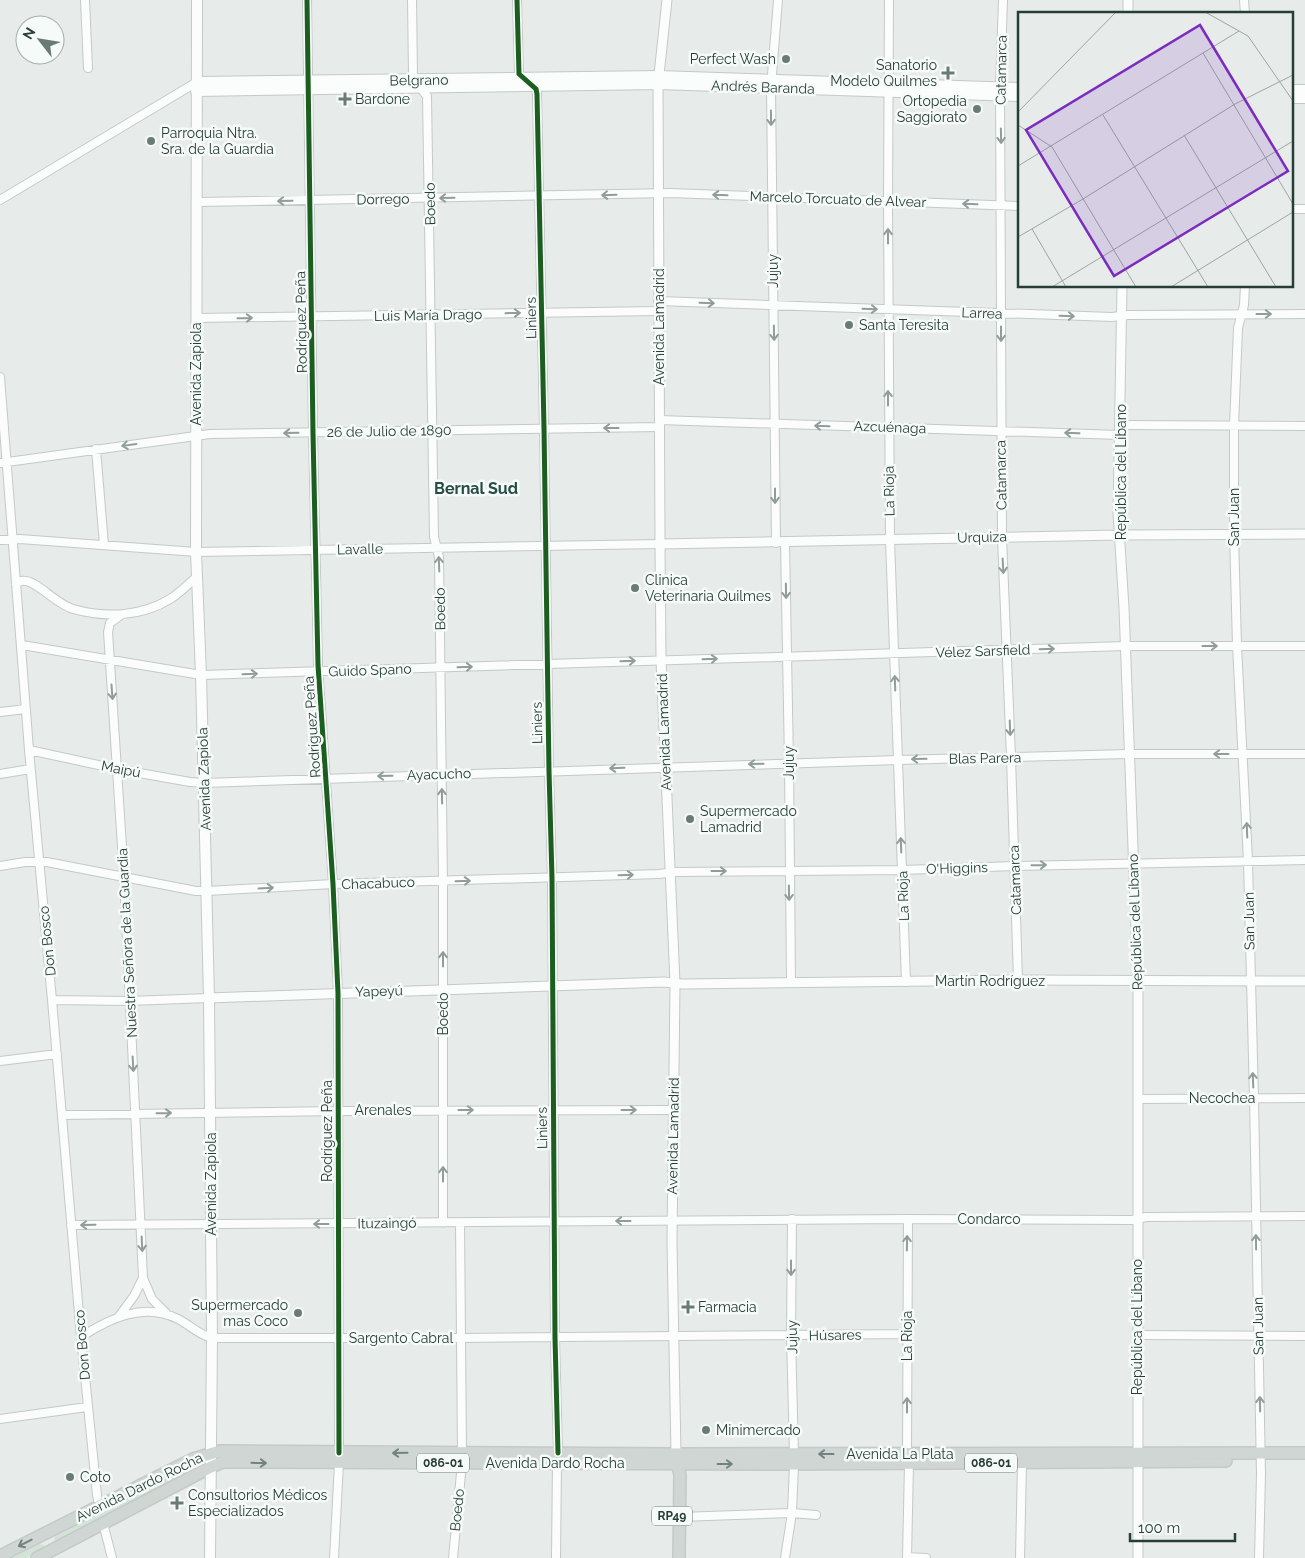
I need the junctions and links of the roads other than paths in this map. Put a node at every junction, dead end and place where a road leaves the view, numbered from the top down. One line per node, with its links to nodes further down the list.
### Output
1 (85, 0): 10 (street)
2 (197, 0): 17 (main road, Avenida Zapiola)
3 (307, 0): 15 (street, Rodríguez Peña)
4 (412, 0): 13 (street, Boedo)
5 (517, 0): 11 (street)
6 (666, 0): 12 (street, Avenida Lamadrid / RP49)
7 (778, 0): 14 (street, Jujuy)
8 (889, 0): 18 (street, La Rioja)
9 (1003, 0): 22 (street, Catamarca)
10 (88, 68)
11 (522, 78): 12 (main road, Belgrano); 13 (main road, Belgrano); 16 (street)
12 (658, 80): 14 (main road, Andrés Baranda); 16 (main road, Belgrano); 26 (street, Avenida Lamadrid / RP49)
13 (418, 83): 15 (main road, Belgrano); 16 (main road, Belgrano); 29 (street, Boedo)
14 (771, 84): 18 (main road, Andrés Baranda); 27 (street, Jujuy, one-way to 27)
15 (308, 85): 17 (main road, Belgrano); 31 (street, Rodríguez Peña)
16 (532, 85): 28 (street, Liniers)
17 (196, 86): 30 (street, Belgrano); 33 (main road, Avenida Zapiola)
18 (888, 87): 22 (main road, Andrés Baranda); 32 (street, La Rioja)
19 (1018, 88): 22 (main road, Andrés Baranda)
20 (1292, 90): 21 (main road)
21 (1305, 90)
22 (1000, 91): 23 (main road, Andrés Baranda); 34 (street, Catamarca, one-way to 34)
23 (1018, 96)
24 (1292, 98): 25 (main road)
25 (1305, 98)
26 (658, 193): 27 (street, Marcelo Torcuato de Alvear, one-way to 26); 28 (street, Dorrego, one-way to 28); 40 (street, Avenida Lamadrid / RP49)
27 (773, 196): 32 (street, Marcelo Torcuato de Alvear); 41 (street, Jujuy)
28 (538, 197): 29 (street, Dorrego, one-way to 29); 44 (street, Liniers)
29 (430, 198): 31 (street, Dorrego); 48 (street, Boedo)
30 (0, 200)
31 (310, 201): 33 (street, Dorrego, one-way to 33); 50 (street, Rodríguez Peña)
32 (888, 201): 34 (street, Marcelo Torcuato de Alvear, one-way to 32); 42 (street, La Rioja, one-way to 32)
33 (198, 202): 51 (main road, Avenida Zapiola)
34 (1002, 206): 35 (street, Marcelo Torcuato de Alvear); 45 (street, Catamarca)
35 (1018, 206)
36 (1292, 209): 37 (street)
37 (1305, 209)
38 (1122, 288): 49 (street, República del Líbano)
39 (1245, 288): 46 (street, San Juan)
40 (658, 301): 41 (street, Larrea, one-way to 41); 43 (street, Avenida Lamadrid / RP49)
41 (773, 306): 42 (street, Larrea, one-way to 42); 54 (street, Jujuy, one-way to 54)
42 (888, 310): 45 (street, Larrea); 59 (street, La Rioja, one-way to 42)
43 (658, 311): 44 (street, Luis María Drago); 53 (street, Avenida Lamadrid / RP49)
44 (542, 313): 48 (street, Luis María Drago, one-way to 44); 58 (street, Liniers)
45 (1002, 314): 49 (street, Larrea, one-way to 49); 61 (street, Catamarca, one-way to 61)
46 (1242, 314): 47 (street, Larrea, one-way to 47); 49 (street, Larrea); 56 (street, San Juan)
47 (1305, 314)
48 (432, 315): 50 (street, Luis María Drago); 60 (street, Boedo)
49 (1122, 316): 55 (street, República del Líbano)
50 (312, 317): 51 (street, Luis María Drago, one-way to 50); 62 (street, Rodríguez Peña)
51 (197, 318): 64 (main road, Avenida Zapiola)
52 (0, 377): 66 (street, Don Bosco)
53 (660, 424): 54 (street, Azcuénaga); 58 (street, 26 de Julio de 1890, one-way to 58); 75 (street, Avenida Lamadrid / RP49)
54 (775, 424): 59 (street, Azcuénaga, one-way to 54); 74 (street, Jujuy, one-way to 74)
55 (1121, 424): 56 (street); 63 (street, República del Líbano)
56 (1234, 426): 57 (street); 67 (street, San Juan)
57 (1305, 426)
58 (544, 428): 60 (street, 26 de Julio de 1890); 77 (street, Liniers)
59 (889, 428): 61 (street, Azcuénaga); 73 (street, La Rioja)
60 (433, 430): 62 (street, 26 de Julio de 1890); 78 (street, Boedo)
61 (1001, 430): 63 (street, Azcuénaga, one-way to 61); 70 (street, Catamarca)
62 (313, 433): 64 (street, 26 de Julio de 1890, one-way to 64); 79 (street, Rodríguez Peña)
63 (1120, 435): 69 (street, República del Líbano)
64 (196, 436): 65 (street, 26 de Julio de 1890, one-way to 65); 80 (main road, Avenida Zapiola)
65 (96, 449): 66 (street, 26 de Julio de 1890); 76 (street)
66 (3, 463): 71 (street, Don Bosco)
67 (1234, 534): 68 (street, Urquiza); 69 (street, Urquiza); 88 (street, San Juan)
68 (1305, 534)
69 (1120, 535): 70 (street, Urquiza); 87 (street, República del Líbano)
70 (1002, 537): 73 (street, Urquiza); 90 (street, Catamarca, one-way to 90)
71 (12, 539): 72 (street, Lavalle); 76 (street, Lavalle); 81 (street, Don Bosco)
72 (0, 540)
73 (890, 540): 74 (street, Urquiza); 91 (street, La Rioja)
74 (780, 542): 75 (street, Urquiza); 92 (street, Jujuy, one-way to 92)
75 (660, 544): 77 (street, Lavalle); 94 (street, Avenida Lamadrid / RP49)
76 (104, 545): 80 (street, Lavalle)
77 (545, 546): 78 (street, Lavalle); 95 (street, Liniers)
78 (437, 548): 79 (street, Lavalle); 96 (street, Boedo, one-way to 78)
79 (315, 549): 80 (street, Lavalle); 97 (street, Rodríguez Peña)
80 (196, 552): 82 (main road, Avenida Zapiola)
81 (14, 563): 83 (street); 84 (street, Don Bosco)
82 (197, 577): 85 (street); 98 (main road, Avenida Zapiola)
83 (32, 583): 84 (street); 85 (street)
84 (16, 584): 86 (street, Don Bosco)
85 (121, 615): 93 (street, Nuestra Señora de la Guardia)
86 (22, 645): 93 (street, Guido Spano); 99 (street, Don Bosco)
87 (1125, 646): 88 (street, Vélez Sarsfield, one-way to 88); 90 (street, Vélez Sarsfield, one-way to 87); 102 (street, República del Líbano)
88 (1237, 646): 89 (street, Vélez Sarsfield); 103 (street, San Juan)
89 (1305, 646)
90 (1007, 650): 91 (street, Vélez Sarsfield); 105 (street, Catamarca, one-way to 105)
91 (894, 654): 92 (street, Vélez Sarsfield); 106 (street, La Rioja, one-way to 91)
92 (787, 657): 94 (street, Vélez Sarsfield, one-way to 92); 107 (street, Jujuy)
93 (109, 660): 98 (street, Guido Spano); 110 (street, Nuestra Señora de la Guardia, one-way to 110)
94 (661, 660): 95 (street, Guido Spano, one-way to 94); 108 (street, Avenida Lamadrid / RP49)
95 (548, 664): 96 (street, Guido Spano, one-way to 95); 111 (street, Liniers)
96 (440, 668): 97 (street, Guido Spano); 113 (street, Boedo)
97 (319, 672): 98 (street, Guido Spano, one-way to 97); 114 (street, Rodríguez Peña)
98 (202, 675): 115 (main road, Avenida Zapiola)
99 (26, 709): 100 (street); 101 (street, Don Bosco)
100 (0, 712)
101 (29, 750): 109 (street, Don Bosco); 110 (street, Maipú)
102 (1128, 754): 103 (street, Blas Parera, one-way to 102); 105 (street, Blas Parera); 119 (street, República del Líbano)
103 (1244, 754): 104 (street, Blas Parera); 118 (street, San Juan, one-way to 103)
104 (1305, 754)
105 (1011, 757): 106 (street, Blas Parera, one-way to 106); 121 (street, Catamarca)
106 (898, 760): 107 (street, Blas Parera); 122 (street, La Rioja, one-way to 106)
107 (789, 763): 108 (street, Blas Parera, one-way to 108); 123 (street, Jujuy)
108 (666, 766): 111 (street, Ayacucho, one-way to 111); 124 (street, Avenida Lamadrid / RP49)
109 (30, 769): 112 (street); 117 (street, Don Bosco)
110 (117, 769): 115 (street, Maipú); 125 (street, Nuestra Señora de la Guardia)
111 (548, 771): 113 (street, Ayacucho); 126 (street, Liniers)
112 (0, 774)
113 (442, 774): 114 (street, Ayacucho, one-way to 114); 127 (street, Boedo, one-way to 113)
114 (326, 777): 115 (street, Ayacucho); 128 (street, Rodríguez Peña)
115 (209, 782): 129 (main road, Avenida Zapiola)
116 (1305, 860): 118 (street, O'Higgins)
117 (39, 861): 120 (street, Chacabuco); 125 (street, Chacabuco); 141 (street, Don Bosco)
118 (1248, 861): 119 (street, O'Higgins); 132 (street, San Juan)
119 (1132, 863): 121 (street, O'Higgins, one-way to 119); 131 (street, República del Líbano)
120 (0, 866)
121 (1014, 866): 122 (street, O'Higgins); 130 (street, Catamarca)
122 (902, 870): 123 (street, O'Higgins); 134 (street, La Rioja)
123 (789, 871): 124 (street, O'Higgins, one-way to 123); 136 (street, Jujuy, one-way to 136)
124 (670, 872): 126 (street, Chacabuco, one-way to 124); 135 (street, Avenida Lamadrid / RP49)
125 (124, 877): 129 (street, Chacabuco); 142 (street, Nuestra Señora de la Guardia)
126 (552, 878): 127 (street, Chacabuco, one-way to 126); 137 (street, Liniers)
127 (443, 881): 128 (street, Chacabuco); 138 (street, Boedo, one-way to 127)
128 (333, 884): 129 (street, Chacabuco, one-way to 128); 139 (street, Rodríguez Peña)
129 (207, 891): 140 (main road, Avenida Zapiola)
130 (1018, 980): 131 (street, Martín Rodríguez); 134 (street, Martín Rodríguez)
131 (1138, 981): 132 (street, Martín Rodríguez); 147 (street, República del Líbano)
132 (1251, 981): 133 (street, Martín Rodríguez); 145 (street, San Juan, one-way to 132)
133 (1305, 981)
134 (906, 982): 136 (street, Martín Rodríguez)
135 (676, 983): 136 (street, Martín Rodríguez); 137 (street, Yapeyú); 151 (street, Avenida Lamadrid / RP49)
136 (791, 983)
137 (552, 988): 138 (street, Yapeyú); 150 (street, Liniers)
138 (443, 989): 139 (street, Yapeyú); 149 (street, Boedo)
139 (338, 993): 140 (street, Yapeyú); 148 (street, Rodríguez Peña)
140 (209, 998): 142 (street, Yapeyú); 152 (main road, Avenida Zapiola)
141 (52, 1000): 142 (street, Yapeyú); 143 (street, Don Bosco)
142 (130, 1001): 153 (street, Nuestra Señora de la Guardia, one-way to 153)
143 (57, 1054): 144 (street); 154 (street, Don Bosco)
144 (0, 1061)
145 (1254, 1098): 146 (street, Necochea); 147 (street, Necochea); 156 (street, San Juan)
146 (1305, 1098)
147 (1138, 1099): 159 (street, República del Líbano)
148 (338, 1110): 149 (street, Arenales); 152 (street, Arenales); 165 (street, Rodríguez Peña)
149 (443, 1110): 150 (street, Arenales, one-way to 150); 162 (street, Boedo, one-way to 149)
150 (553, 1110): 151 (street, Arenales, one-way to 151); 161 (street, Liniers)
151 (674, 1110): 160 (street, Avenida Lamadrid / RP49)
152 (210, 1112): 153 (street, Arenales, one-way to 152); 164 (main road, Avenida Zapiola)
153 (135, 1113): 154 (street, Arenales); 166 (street, Nuestra Señora de la Guardia)
154 (62, 1115): 167 (street, Don Bosco)
155 (1305, 1216): 156 (street, Condarco)
156 (1255, 1217): 159 (street, Condarco); 174 (street, San Juan, one-way to 156)
157 (792, 1219): 158 (street, Condarco); 160 (street, Condarco); 172 (street, Jujuy, one-way to 172)
158 (908, 1219): 159 (street, Condarco); 171 (street, La Rioja, one-way to 158)
159 (1137, 1219): 173 (street, República del Líbano)
160 (672, 1221): 161 (street, Ituzaingó, one-way to 161); 177 (street, Avenida Lamadrid / RP49)
161 (554, 1222): 163 (street, Ituzaingó); 181 (street, Liniers)
162 (443, 1223): 163 (street, Ituzaingó); 165 (street, Ituzaingó)
163 (460, 1223): 180 (street, Boedo)
164 (211, 1224): 165 (street, Ituzaingó, one-way to 164); 166 (street, Ituzaingó); 178 (main road, Avenida Zapiola)
165 (338, 1224): 179 (street, Rodríguez Peña)
166 (141, 1225): 167 (street, Ituzaingó, one-way to 167); 168 (street, Nuestra Señora de la Guardia, one-way to 168)
167 (71, 1226): 176 (street, Don Bosco)
168 (143, 1278): 169 (street, Nuestra Señora de la Guardia); 170 (street)
169 (167, 1314): 170 (street, Sargento Cabral); 178 (street, Sargento Cabral)
170 (120, 1316): 176 (street, Sargento Cabral)
171 (906, 1334): 172 (street, Húsares); 191 (street, La Rioja, one-way to 171)
172 (791, 1336): 177 (street, Húsares); 193 (street, Jujuy)
173 (1138, 1336): 174 (street); 187 (street, República del Líbano)
174 (1258, 1336): 175 (street); 188 (street, San Juan, one-way to 174)
175 (1305, 1336)
176 (81, 1337): 182 (street, Don Bosco)
177 (674, 1337): 181 (street, Sargento Cabral); 192 (street, Avenida Lamadrid / RP49)
178 (212, 1338): 179 (street, Sargento Cabral); 184 (main road, Avenida Zapiola)
179 (338, 1338): 180 (street, Sargento Cabral); 189 (street, Rodríguez Peña)
180 (461, 1338): 181 (street, Sargento Cabral); 186 (street, Boedo)
181 (554, 1338): 190 (street, Liniers)
182 (88, 1407): 183 (street); 197 (street, Don Bosco)
183 (0, 1420)
184 (210, 1453): 189 (main road, Avenida Dardo Rocha / 086-01); 196 (main road, Avenida Zapiola); 197 (main road, Avenida Dardo Rocha / 086-01)
185 (1305, 1453): 188 (main road, Avenida La Plata / 086-01)
186 (462, 1457): 189 (main road, Avenida Dardo Rocha / 086-01); 190 (main road, Avenida Dardo Rocha / 086-01); 209 (street, Boedo)
187 (1138, 1457): 188 (main road, Avenida La Plata / 086-01); 191 (main road, Avenida La Plata / 086-01); 195 (main road, Avenida La Plata / 086-01); 217 (street, República del Líbano)
188 (1261, 1457): 194 (main road, Avenida La Plata / 086-01); 218 (street, San Juan)
189 (339, 1458): 196 (main road, Avenida Dardo Rocha / 086-01, one-way to 189); 208 (street, Rodríguez Peña)
190 (558, 1458): 192 (main road, Avenida Dardo Rocha / 086-01); 210 (street, Liniers)
191 (908, 1458): 193 (main road, Avenida La Plata / 086-01); 195 (main road, Avenida La Plata / 086-01); 214 (street, La Rioja)
192 (676, 1459): 193 (main road, Avenida La Plata / 086-01); 200 (main road, Avenida Lamadrid / RP49); 211 (main road, Avenida Lamadrid / RP49)
193 (794, 1459): 198 (street, Jujuy)
194 (1305, 1461)
195 (1022, 1463): 216 (street)
196 (211, 1467): 201 (main road, Avenida Dardo Rocha / 086-01); 207 (main road, Avenida Zapiola)
197 (99, 1505): 202 (main road, Avenida Dardo Rocha / 086-01)
198 (792, 1513): 199 (street); 200 (street); 213 (street, Jujuy)
199 (816, 1514)
200 (680, 1517): 212 (main road, Avenida Lamadrid / RP49)
201 (103, 1523): 203 (main road, Avenida Dardo Rocha / 086-01); 206 (street)
202 (45, 1533): 203 (main road); 204 (main road, Avenida Dardo Rocha / 086-01, one-way to 204)
203 (51, 1550): 205 (main road, Avenida Dardo Rocha / 086-01)
204 (0, 1556)
205 (37, 1558)
206 (112, 1558)
207 (210, 1558)
208 (334, 1558)
209 (453, 1558)
210 (556, 1558)
211 (671, 1558)
212 (679, 1558)
213 (785, 1558)
214 (907, 1558): 215 (street)
215 (926, 1558)
216 (1020, 1558)
217 (1138, 1558)
218 (1259, 1558)

